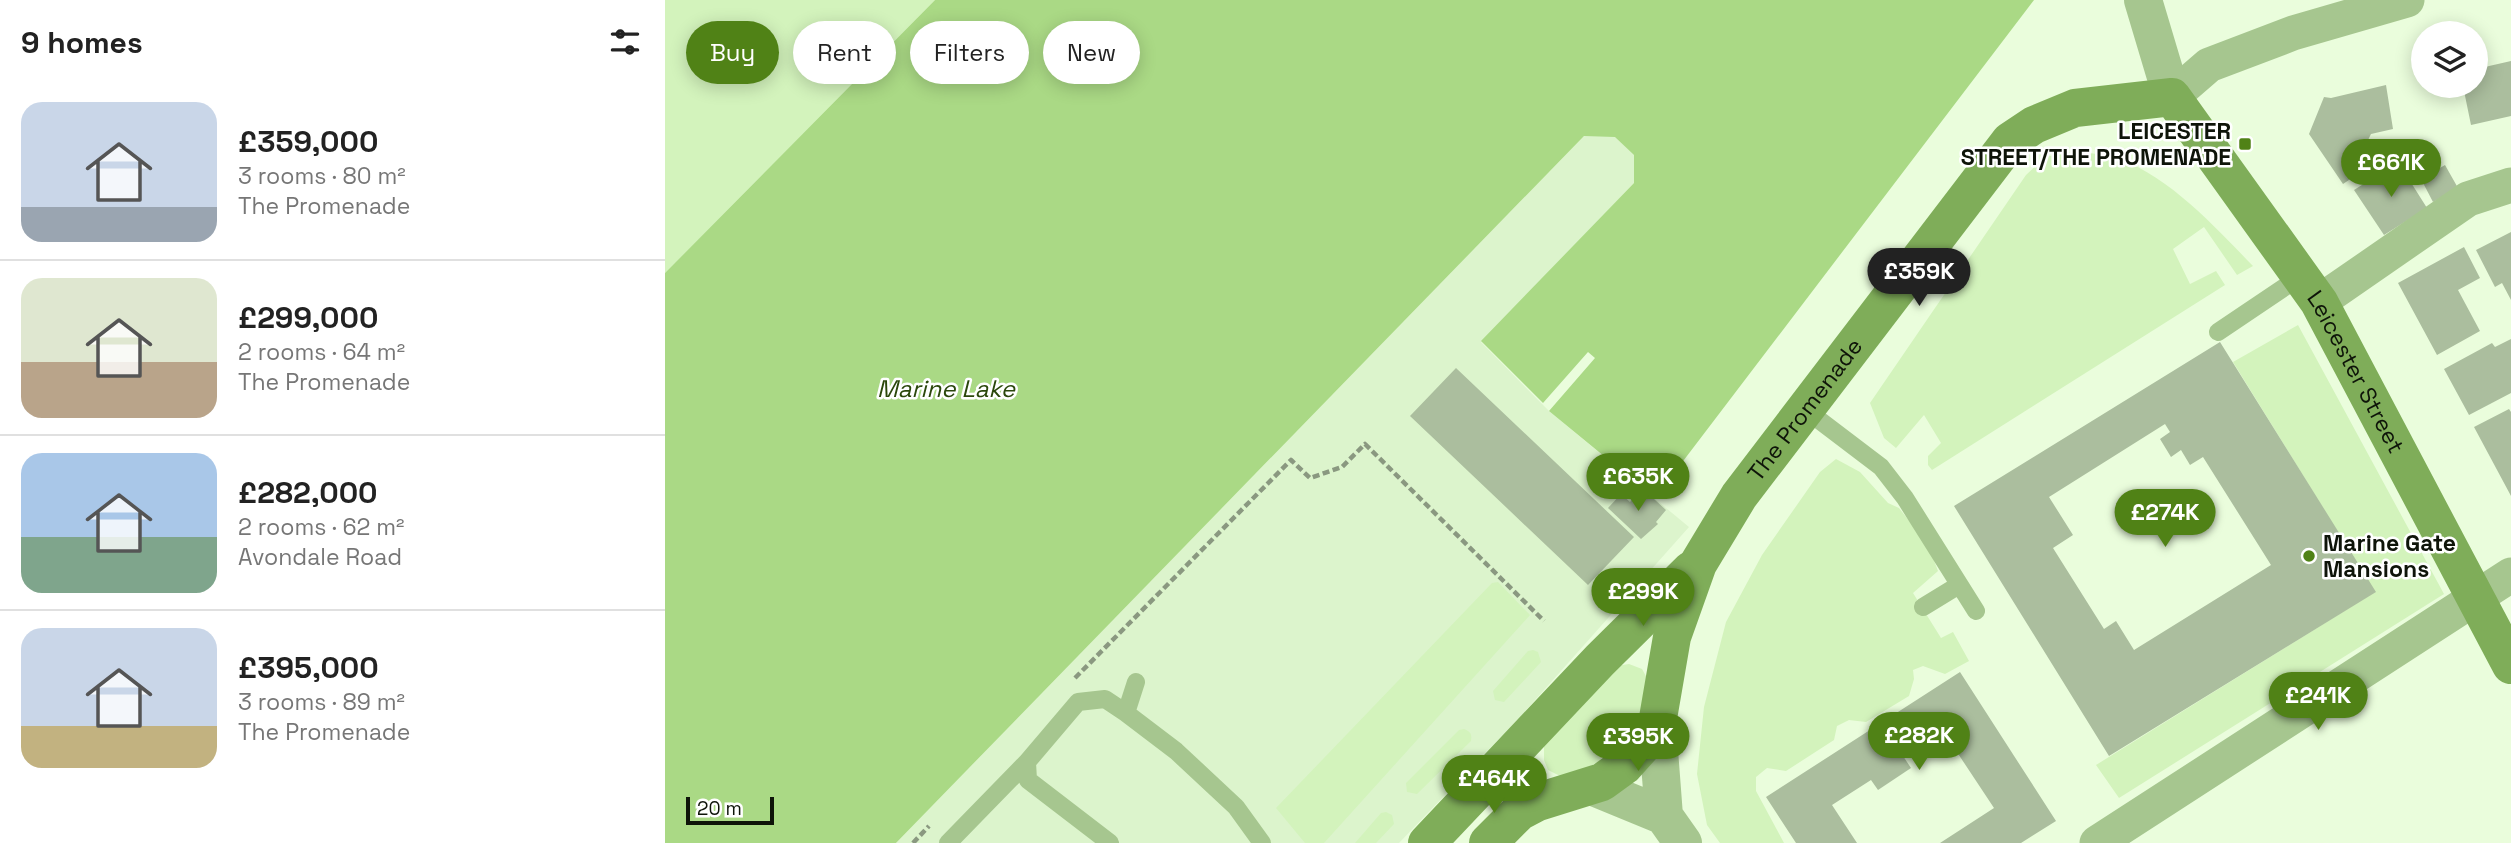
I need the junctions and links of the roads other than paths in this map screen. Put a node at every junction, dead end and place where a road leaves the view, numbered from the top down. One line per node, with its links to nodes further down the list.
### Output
1 (2143, 0): 3 (street)
2 (2407, 0): 3 (street)
3 (2172, 97): 5 (main road, Leicester Street); 7 (main road, The Promenade)
4 (2511, 185): 5 (street)
5 (2310, 289): 6 (lane); 11 (main road, Leicester Street)
6 (2218, 332)
7 (1806, 410): 8 (main road, The Promenade); 10 (lane)
8 (1698, 564): 14 (main road, The Promenade); 18 (main road, The Promenade)
9 (2511, 575): 11 (street)
10 (1959, 585): 12 (lane); 13 (lane)
11 (2474, 597): 15 (main road, Leicester Street); 28 (street)
12 (1923, 607)
13 (1976, 611)
14 (1600, 660): 18 (main road); 19 (main road, The Promenade)
15 (2511, 664)
16 (1136, 682): 17 (lane)
17 (1126, 713): 20 (lane); 25 (lane)
18 (1658, 717): 21 (main road, The Promenade); 22 (street)
19 (1516, 747): 21 (main road); 26 (main road, The Promenade)
20 (1027, 762): 23 (lane); 24 (lane)
21 (1584, 788): 22 (street); 27 (main road, The Promenade)
22 (1674, 829)
23 (948, 843)
24 (1110, 843)
25 (1262, 843)
26 (1427, 843)
27 (1487, 843)
28 (2097, 843)

